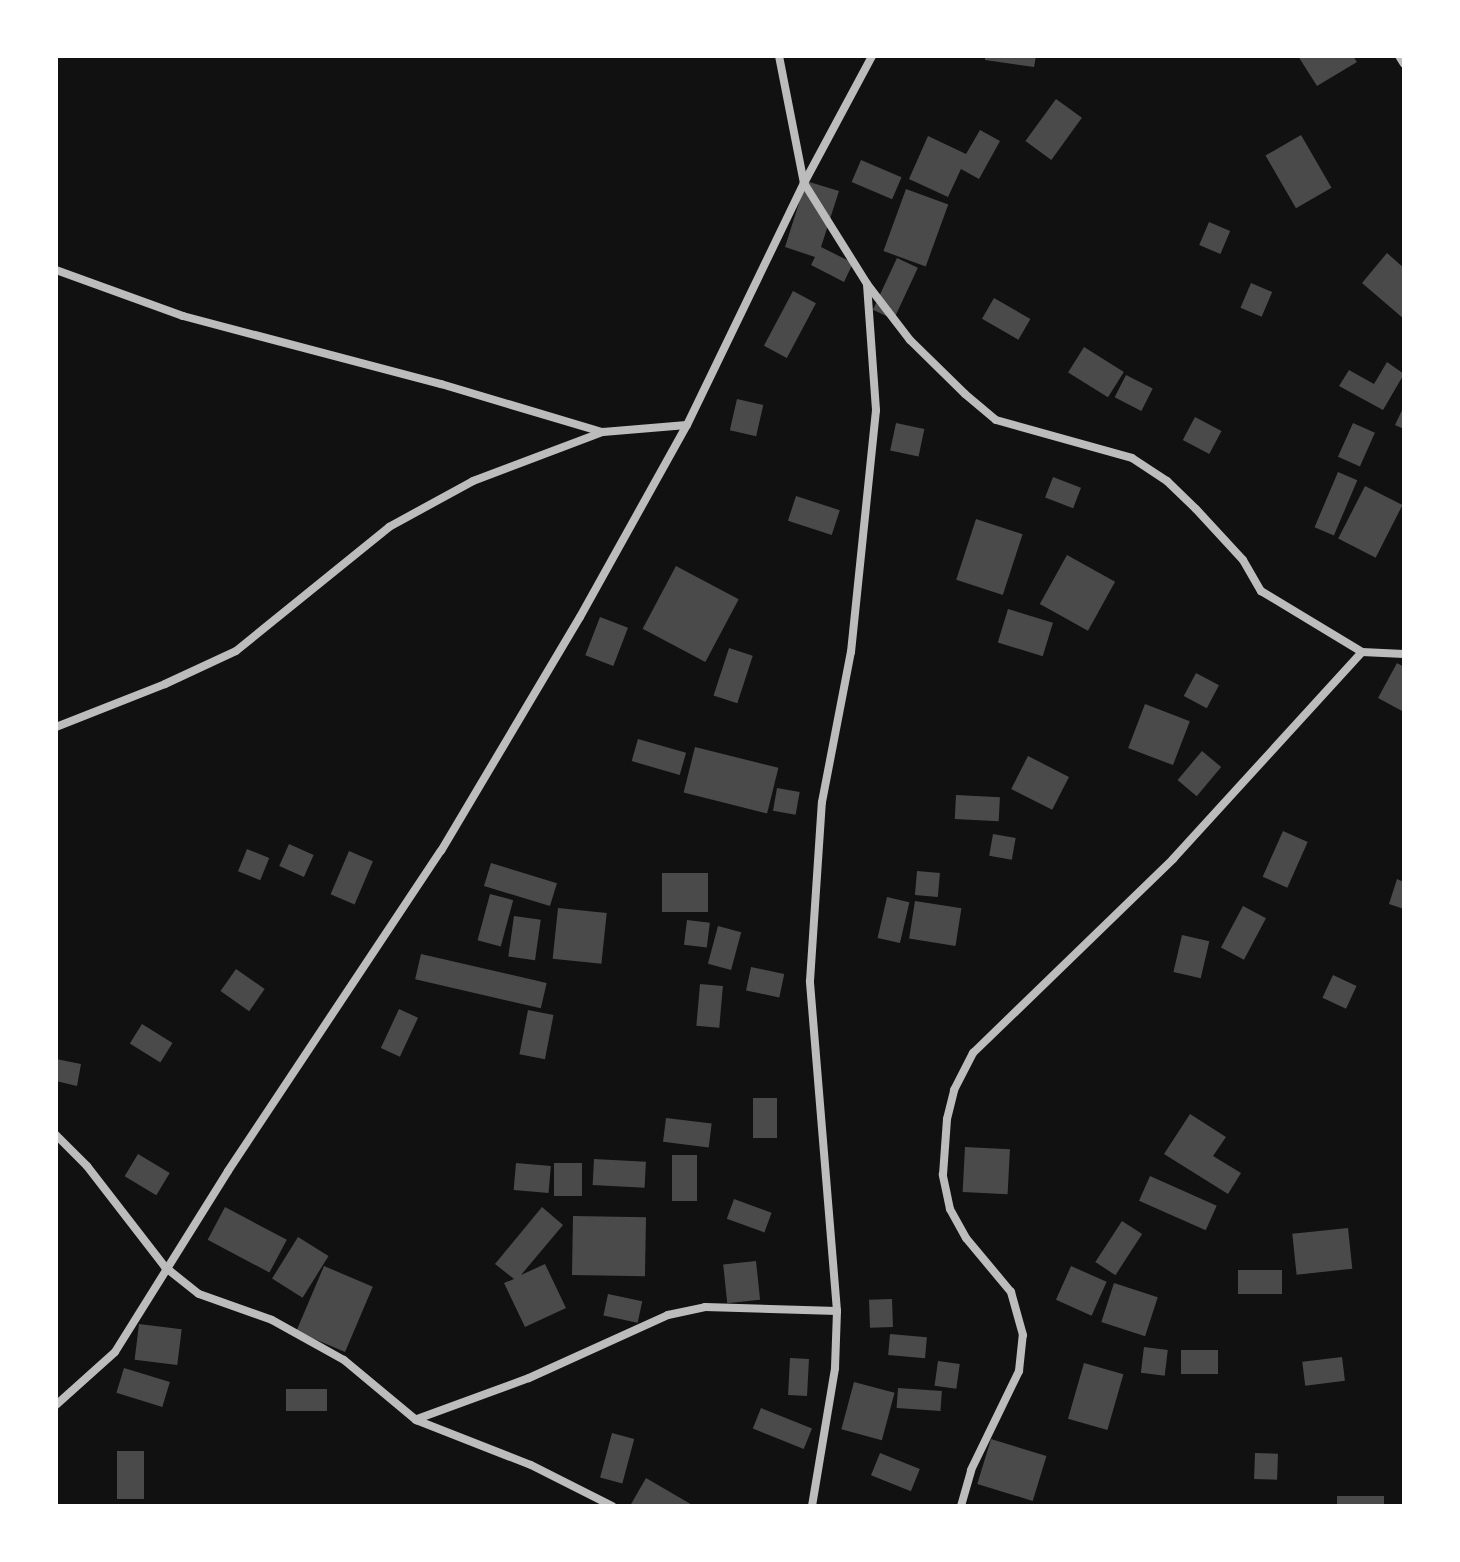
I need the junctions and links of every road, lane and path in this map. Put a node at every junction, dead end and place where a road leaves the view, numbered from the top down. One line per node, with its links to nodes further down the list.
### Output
1 (779, 56): 5 (street)
2 (872, 56): 5 (street)
3 (1399, 56): 4 (street)
4 (1404, 64)
5 (804, 183): 7 (street); 8 (street)
6 (56, 270): 9 (street)
7 (867, 284): 10 (street); 15 (street)
8 (687, 425): 9 (street); 14 (street)
9 (603, 432): 12 (street)
10 (1362, 652): 11 (street); 20 (street)
11 (1404, 654)
12 (56, 727)
13 (56, 1135): 14 (street)
14 (165, 1267): 16 (street); 17 (street)
15 (837, 1311): 17 (street); 19 (street)
16 (56, 1405)
17 (416, 1420): 18 (street)
18 (612, 1506)
19 (812, 1506)
20 (961, 1506)

